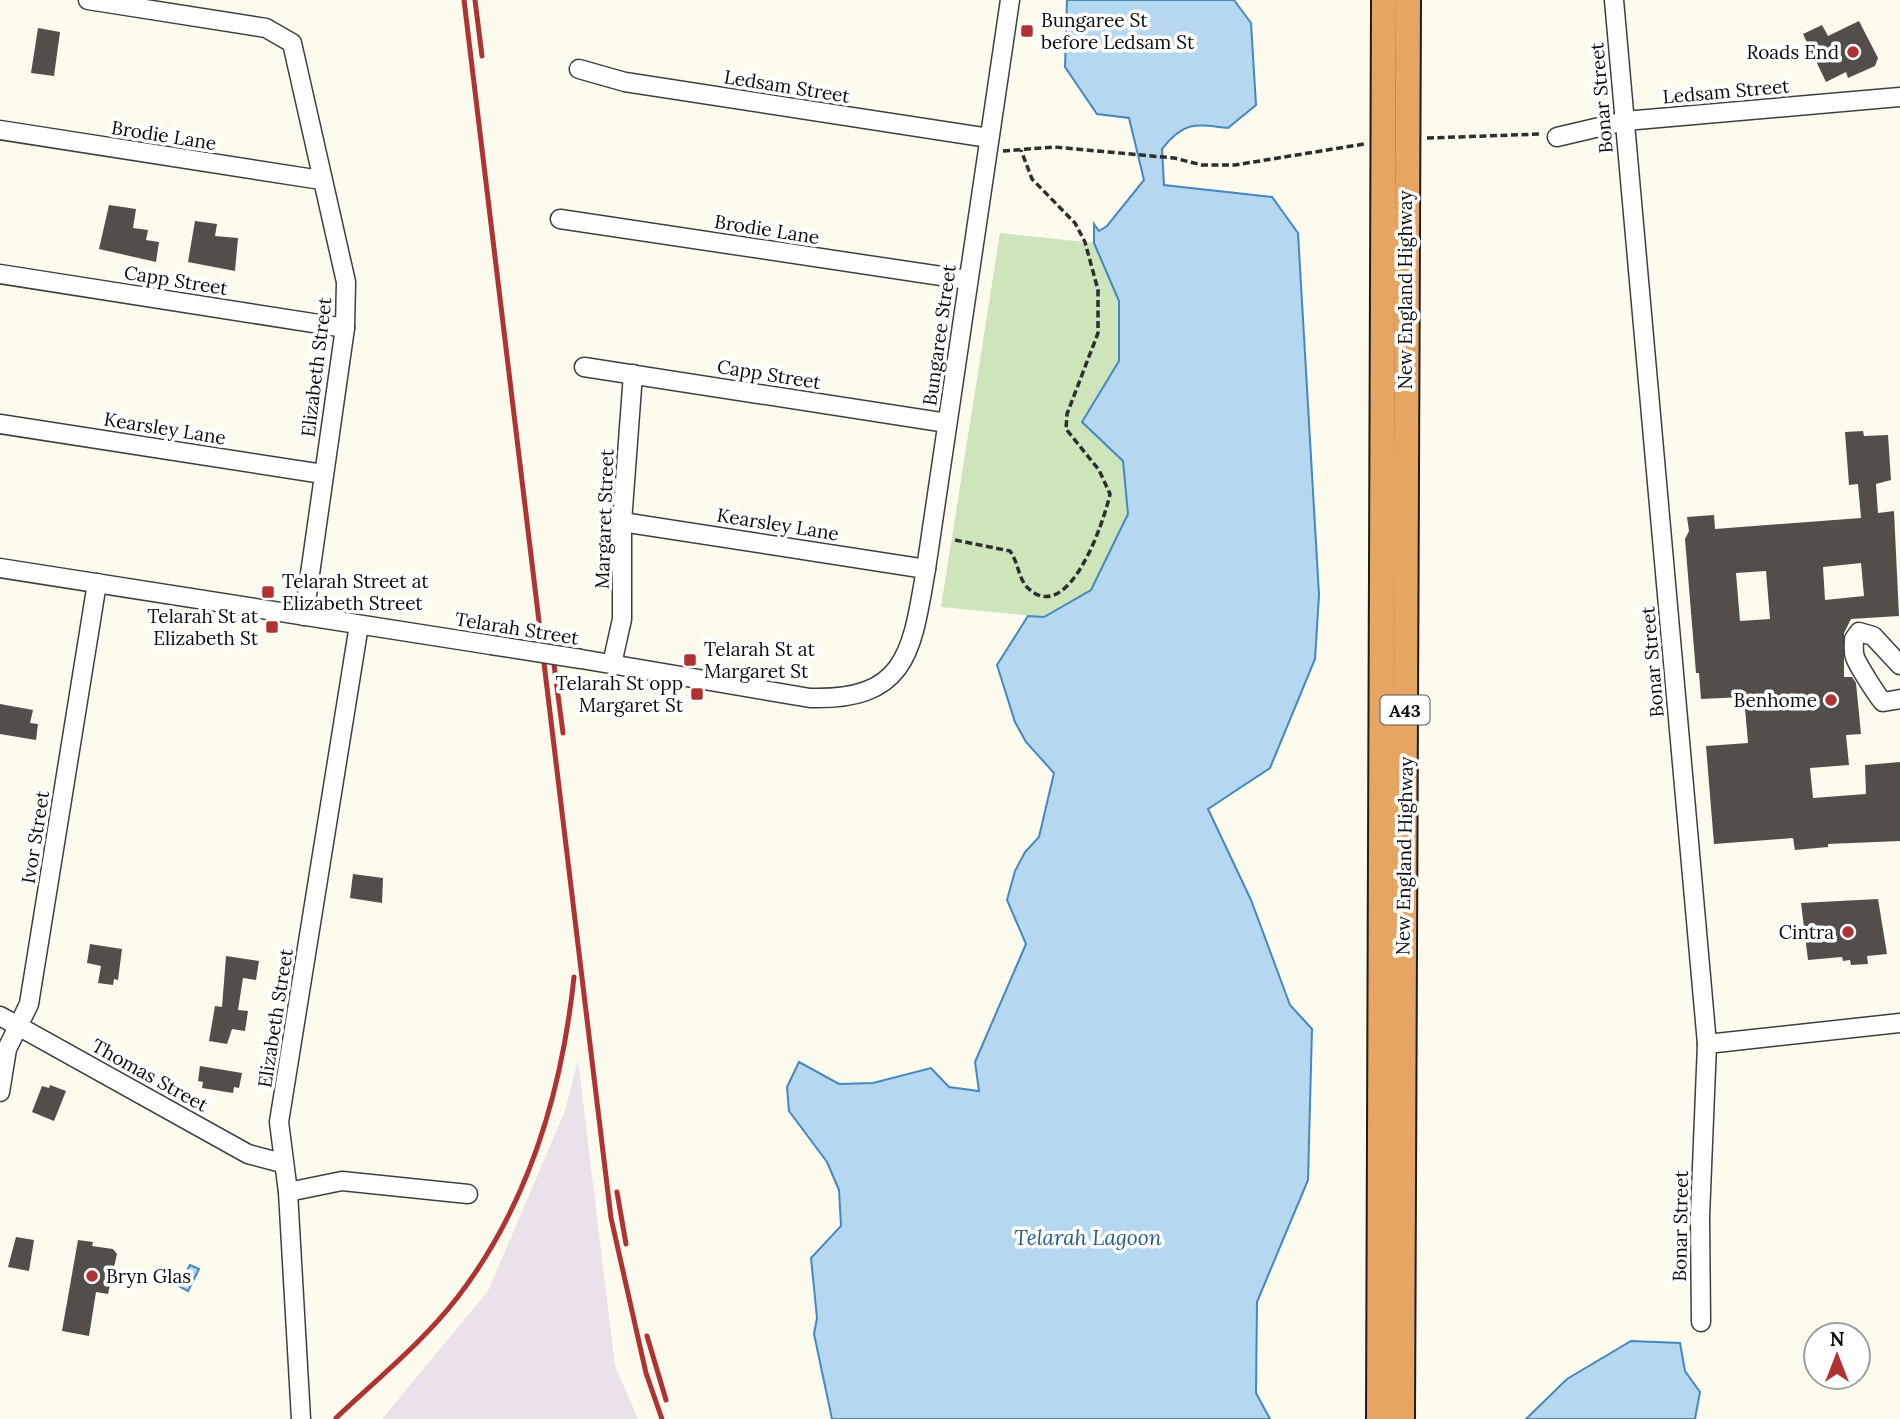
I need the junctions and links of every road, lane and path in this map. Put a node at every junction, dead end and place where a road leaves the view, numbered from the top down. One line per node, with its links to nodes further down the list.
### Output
1 (88, 0): 16 (street, Elizabeth Street)
2 (1010, 0): 11 (street, Bungaree Street)
3 (1384, 0): 47 (highway, New England Highway / A43)
4 (1408, 0): 48 (highway, New England Highway / A43)
5 (1614, 0): 8 (street, Bonar Street)
6 (579, 69): 11 (street, Ledsam Street)
7 (1900, 97): 8 (street, Ledsam Street)
8 (1625, 121): 10 (street, Ledsam Street); 40 (street, Bonar Street)
9 (0, 130): 16 (street, Brodie Lane)
10 (1557, 137): 12 (path)
11 (989, 138): 19 (street, Bungaree Street)
12 (1425, 138)
13 (1366, 144): 14 (path)
14 (1021, 150): 15 (path); 27 (path)
15 (1003, 151)
16 (321, 180): 20 (street, Elizabeth Street)
17 (560, 219): 19 (street, Brodie Lane)
18 (0, 274): 20 (street, Capp Street)
19 (968, 280): 23 (street, Bungaree Street)
20 (345, 328): 25 (street, Elizabeth Street)
21 (584, 367): 22 (street, Capp Street)
22 (633, 374): 23 (street, Capp Street); 26 (street, Margaret Street)
23 (947, 423): 29 (street, Bungaree Street)
24 (0, 424): 25 (street, Kearsley Lane)
25 (323, 474): 31 (street, Elizabeth Street)
26 (622, 522): 29 (street, Kearsley Lane); 33 (street, Margaret Street)
27 (955, 540)
28 (0, 568): 30 (street, Telarah Street)
29 (926, 569): 35 (street, Bungaree Street)
30 (97, 583): 31 (street, Telarah Street); 39 (street, Ivor Street)
31 (304, 616): 32 (street, Telarah Street)
32 (359, 625): 33 (street, Telarah Street, bridge); 42 (street, Elizabeth Street)
33 (612, 664): 35 (street, Telarah Street)
34 (1900, 665): 36 (street)
35 (896, 672)
36 (1900, 699)
37 (0, 1016): 39 (street, Thomas Street)
38 (1900, 1023): 40 (street)
39 (19, 1026): 41 (street, Ivor Street); 42 (street, Thomas Street)
40 (1707, 1044): 45 (street, Bonar Street)
41 (0, 1092)
42 (282, 1163): 43 (street, Elizabeth Street)
43 (288, 1192): 44 (street); 46 (street, Elizabeth Street)
44 (468, 1194)
45 (1701, 1322)
46 (301, 1419)
47 (1379, 1419)
48 (1402, 1419)

